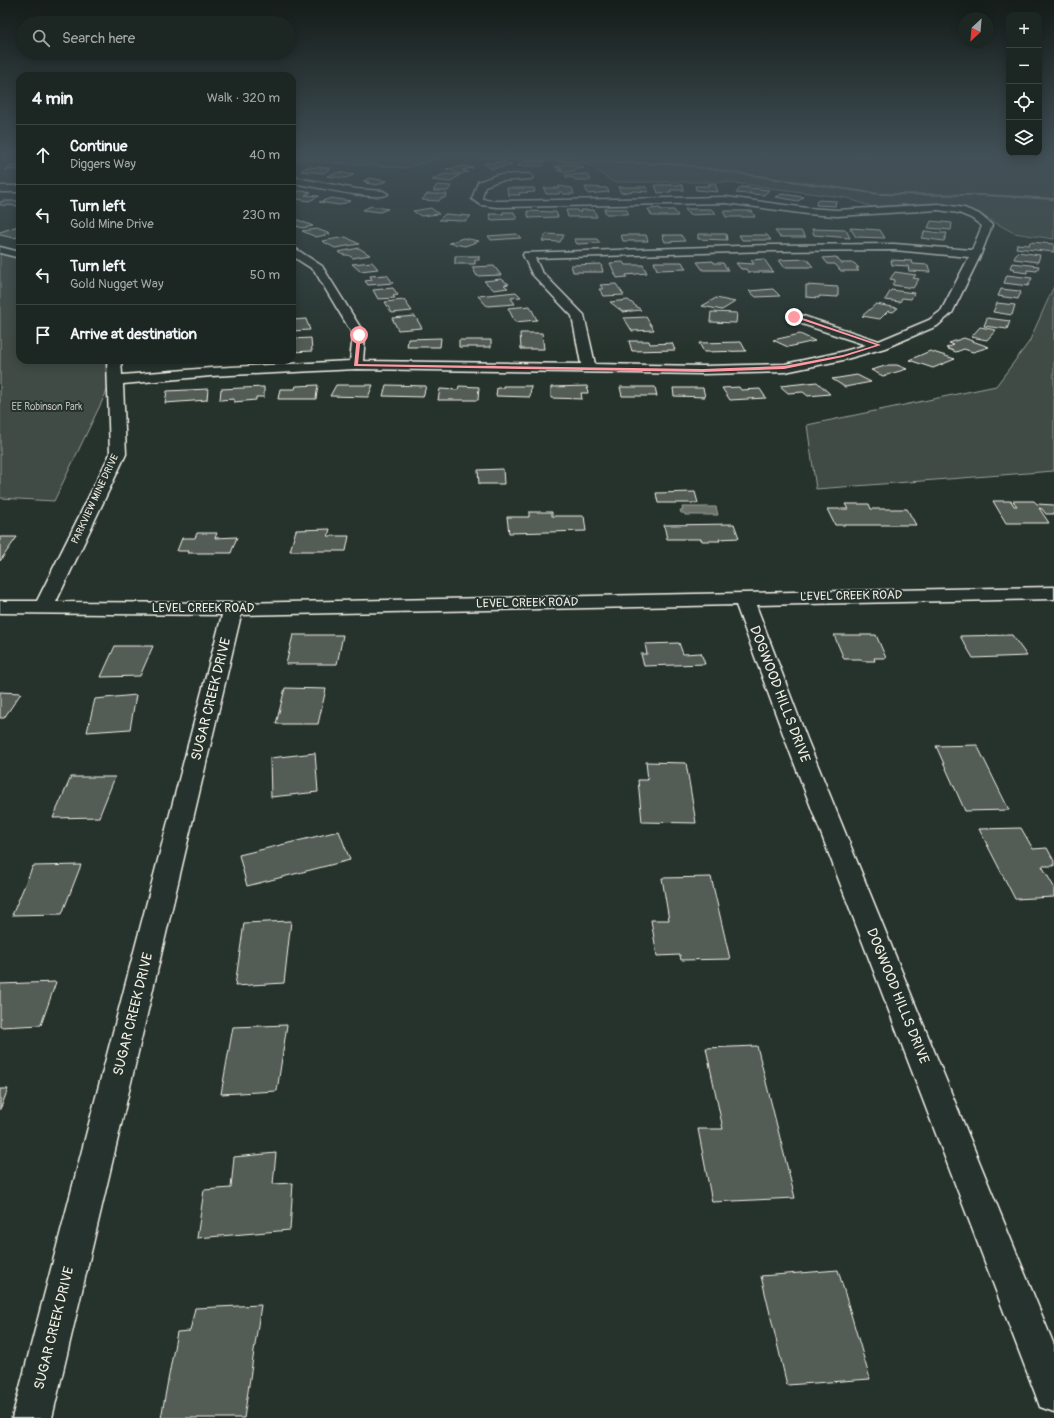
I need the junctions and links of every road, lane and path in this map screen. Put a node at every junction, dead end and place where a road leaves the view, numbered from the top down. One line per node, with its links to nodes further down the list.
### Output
1 (982, 221): 5 (street)
2 (0, 250): 3 (street)
3 (16, 254)
4 (296, 254): 9 (street)
5 (976, 254): 7 (street); 10 (street)
6 (794, 317): 7 (street)
7 (880, 345): 10 (street)
8 (114, 364): 11 (street, PARKVIEW MINE DRIVE)
9 (356, 366): 10 (street); 11 (street)
10 (589, 369)
11 (116, 380): 15 (street, PARKVIEW MINE DRIVE)
12 (1054, 593): 13 (street, LEVEL CREEK ROAD)
13 (745, 599): 16 (street, LEVEL CREEK ROAD); 17 (street, DOGWOOD HILLS DRIVE)
14 (0, 607): 15 (street, LEVEL CREEK ROAD)
15 (44, 607): 16 (street, LEVEL CREEK ROAD)
16 (233, 609): 18 (street, SUGAR CREEK DRIVE)
17 (1054, 1393)
18 (32, 1418)

